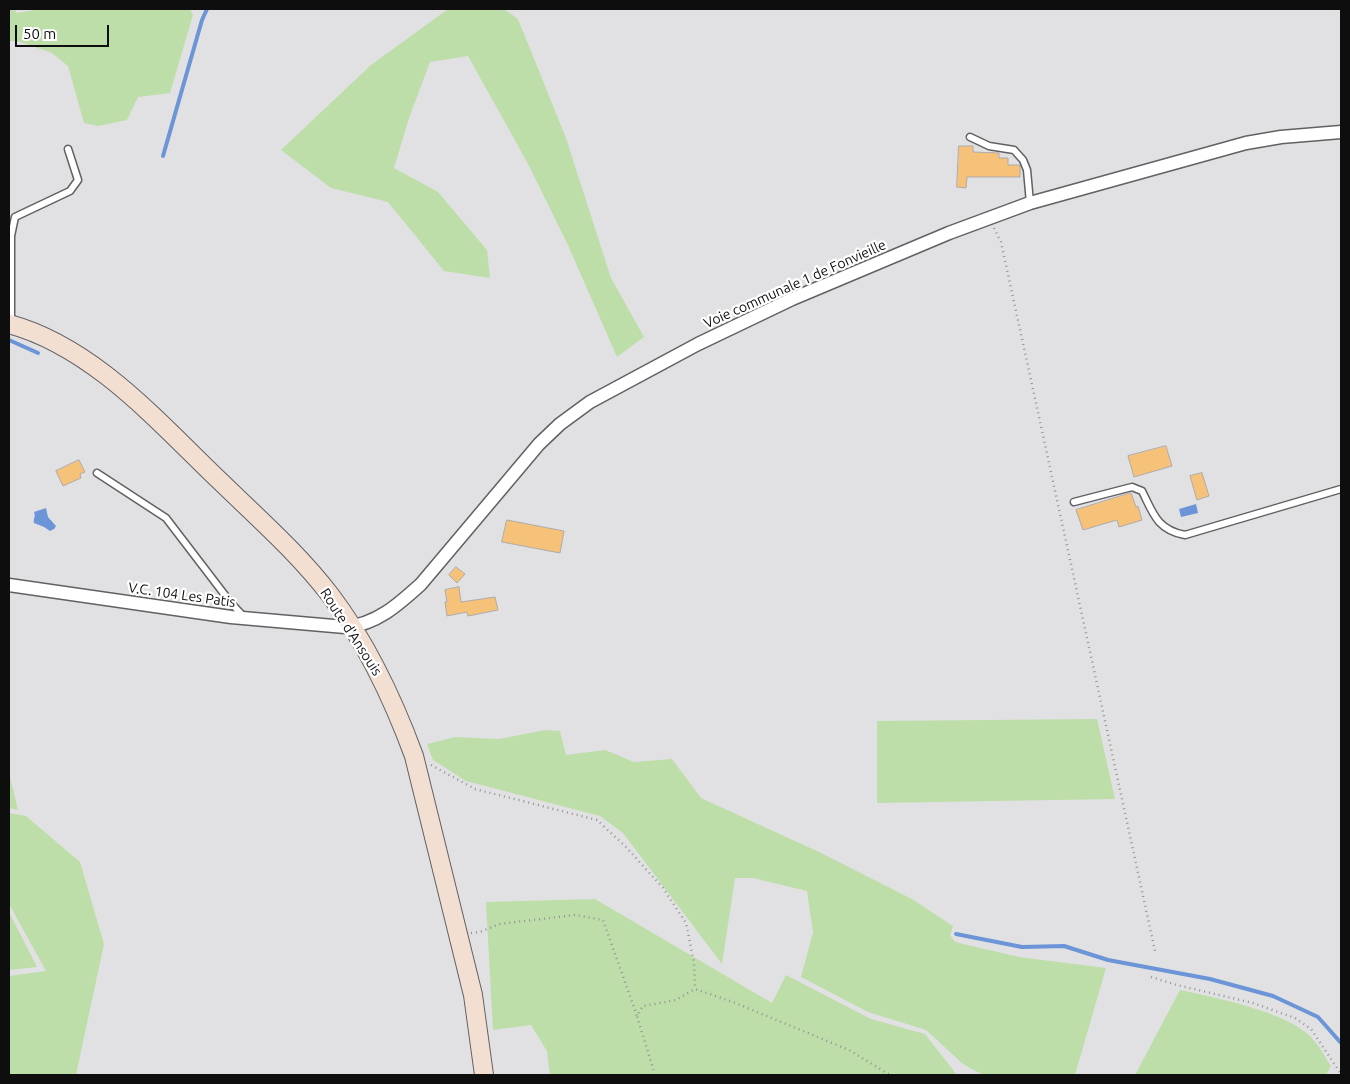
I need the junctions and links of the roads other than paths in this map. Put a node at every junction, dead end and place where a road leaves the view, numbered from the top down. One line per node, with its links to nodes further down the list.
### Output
1 (1341, 132): 4 (street, Voie communale 1 de Fonvieille)
2 (970, 137): 4 (lane)
3 (68, 149): 5 (lane)
4 (1030, 203): 11 (street, Voie communale 1 de Fonvieille)
5 (10, 324): 11 (street, Route d'Ansouis)
6 (97, 472): 10 (lane)
7 (1341, 489): 8 (lane)
8 (1074, 502)
9 (9, 584): 10 (street, V.C. 104 Les Patis)
10 (246, 618): 11 (street, V.C. 104 Les Patis)
11 (352, 627): 12 (street, Route d'Ansouis)
12 (484, 1075)

